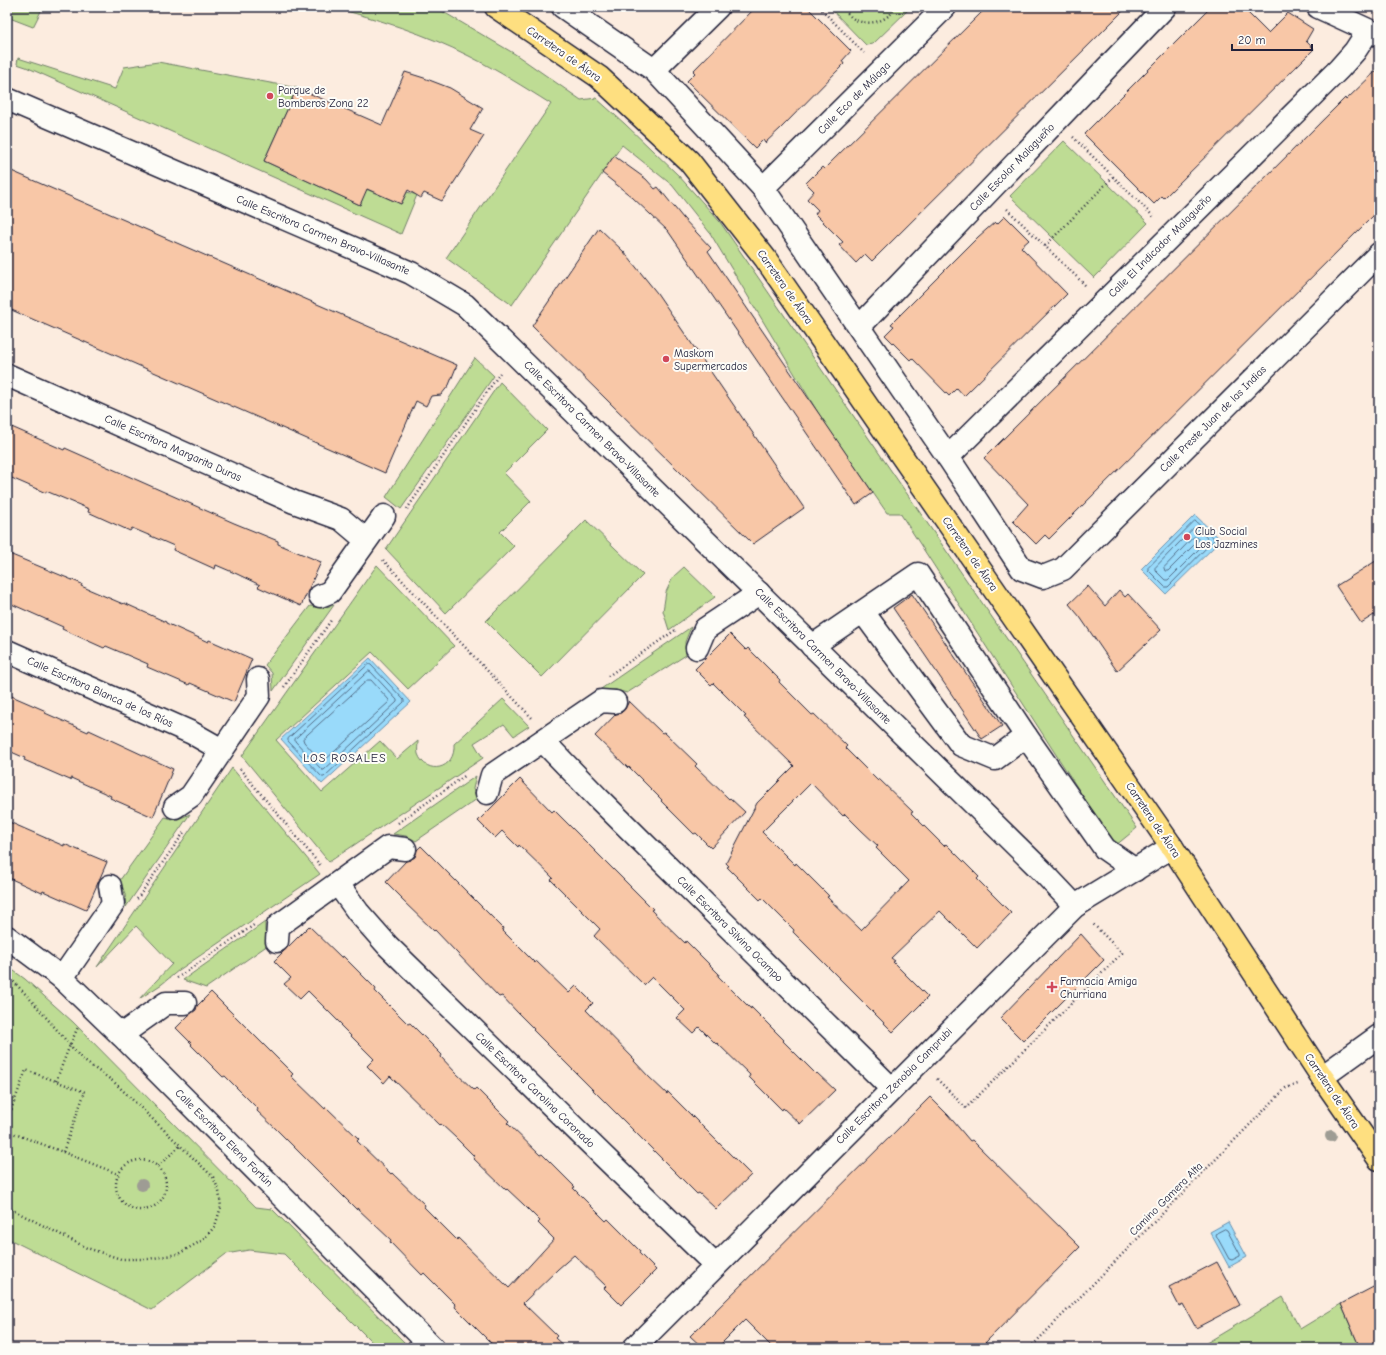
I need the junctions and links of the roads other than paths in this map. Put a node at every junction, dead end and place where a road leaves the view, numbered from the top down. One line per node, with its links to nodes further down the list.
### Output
1 (496, 7): 30 (main road, Carretera de Álora)
2 (563, 7): 8 (street)
3 (718, 7): 8 (street)
4 (945, 7): 10 (street, Calle Eco de Málaga)
5 (1165, 7): 12 (street, Calle Escolar Malagueño)
6 (1318, 7): 7 (street)
7 (1373, 33): 14 (street, Calle El Indicador Malagueño)
8 (654, 70): 10 (street)
9 (7, 99): 17 (street, Calle Escritora Carmen Bravo-Villasante)
10 (763, 188): 12 (street)
11 (1379, 254): 14 (street, Calle Preste Juan de las Indias)
12 (859, 327): 14 (street)
13 (7, 374): 16 (street, Calle Escritora Margarita Duras)
14 (948, 457)
15 (394, 515): 16 (street)
16 (366, 540): 18 (street)
17 (759, 593): 20 (street, Calle Escritora Carmen Bravo-Villasante); 21 (street)
18 (320, 596)
19 (863, 612): 20 (street); 25 (street); 25 (street)
20 (812, 646): 35 (street, Calle Escritora Carmen Bravo-Villasante)
21 (698, 648)
22 (7, 651): 27 (street, Calle Escritora Blanca de los Ríos)
23 (258, 679): 27 (street)
24 (615, 702): 26 (street)
25 (1026, 736): 32 (street)
26 (543, 741): 28 (street); 43 (street, Calle Escritora Silvina Ocampo)
27 (222, 750): 29 (street)
28 (487, 793)
29 (176, 807)
30 (1172, 847): 32 (street, Calle Escritora Zenobia Camprubi); 42 (main road, Carretera de Álora)
31 (405, 848): 33 (street)
32 (1135, 870): 35 (street, Calle Escritora Zenobia Camprubi)
33 (338, 884): 37 (street); 45 (street, Calle Escritora Carolina Coronado)
34 (110, 886): 38 (street)
35 (1075, 906): 43 (street, Calle Escritora Zenobia Camprubi)
36 (7, 937): 38 (street, Calle Escritora Elena Fortún)
37 (277, 941)
38 (62, 978): 40 (street, Calle Escritora Elena Fortún)
39 (185, 1003): 40 (street)
40 (121, 1036): 46 (street, Calle Escritora Elena Fortún)
41 (1379, 1036): 42 (street)
42 (1322, 1077): 44 (main road, Carretera de Álora)
43 (892, 1088): 45 (street, Calle Escritora Zenobia Camprubi)
44 (1379, 1159)
45 (715, 1265): 47 (street, Calle Escritora Zenobia Camprubi)
46 (433, 1348)
47 (634, 1348)

